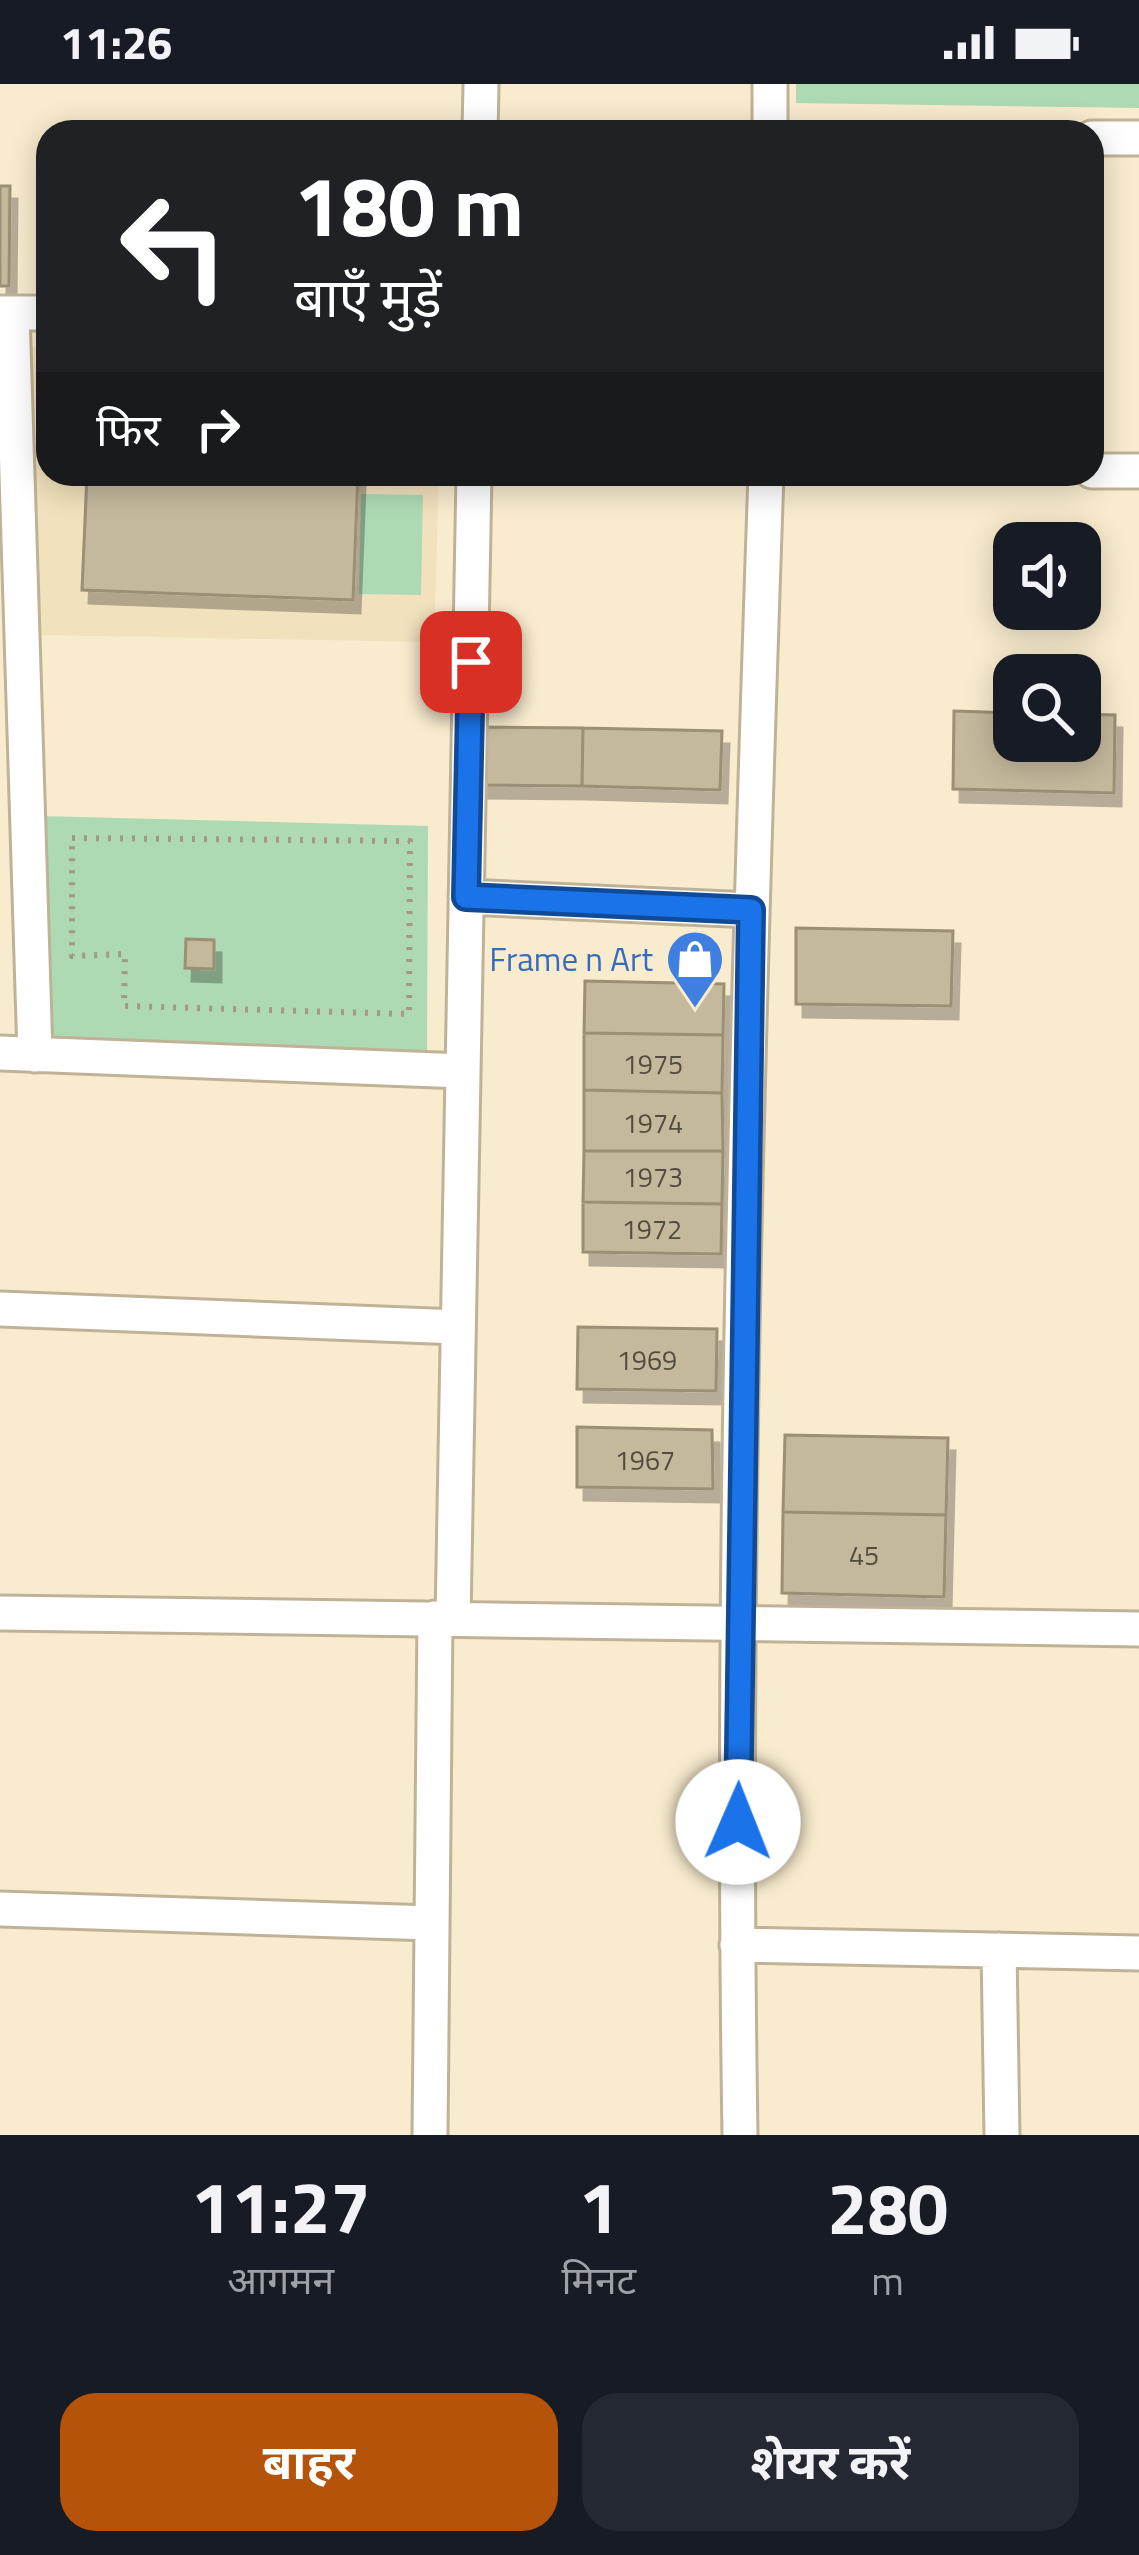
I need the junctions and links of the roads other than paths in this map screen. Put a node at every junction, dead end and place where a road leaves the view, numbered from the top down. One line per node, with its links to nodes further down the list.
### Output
1 (481, 84): 3 (street)
2 (770, 84): 4 (street)
3 (480, 120)
4 (770, 120)
5 (1104, 138): 6 (street)
6 (1139, 138)
7 (6, 313): 8 (street); 16 (street)
8 (36, 314)
9 (1104, 471): 10 (street)
10 (1139, 471)
11 (474, 486): 13 (street)
12 (766, 486): 14 (street)
13 (466, 897): 14 (street); 17 (street)
14 (751, 910): 22 (street)
15 (0, 1053): 16 (street)
16 (35, 1055): 17 (street)
17 (463, 1071): 19 (street)
18 (0, 1309): 19 (street)
19 (458, 1327): 21 (street)
20 (0, 1612): 21 (street)
21 (444, 1618): 22 (street); 25 (street)
22 (741, 1625): 23 (street); 26 (street)
23 (1139, 1629)
24 (0, 1909): 25 (street)
25 (432, 1923): 29 (street)
26 (736, 1945): 27 (street); 30 (street)
27 (999, 1950): 28 (street); 31 (street)
28 (1139, 1953)
29 (430, 2135)
30 (740, 2135)
31 (1002, 2135)

